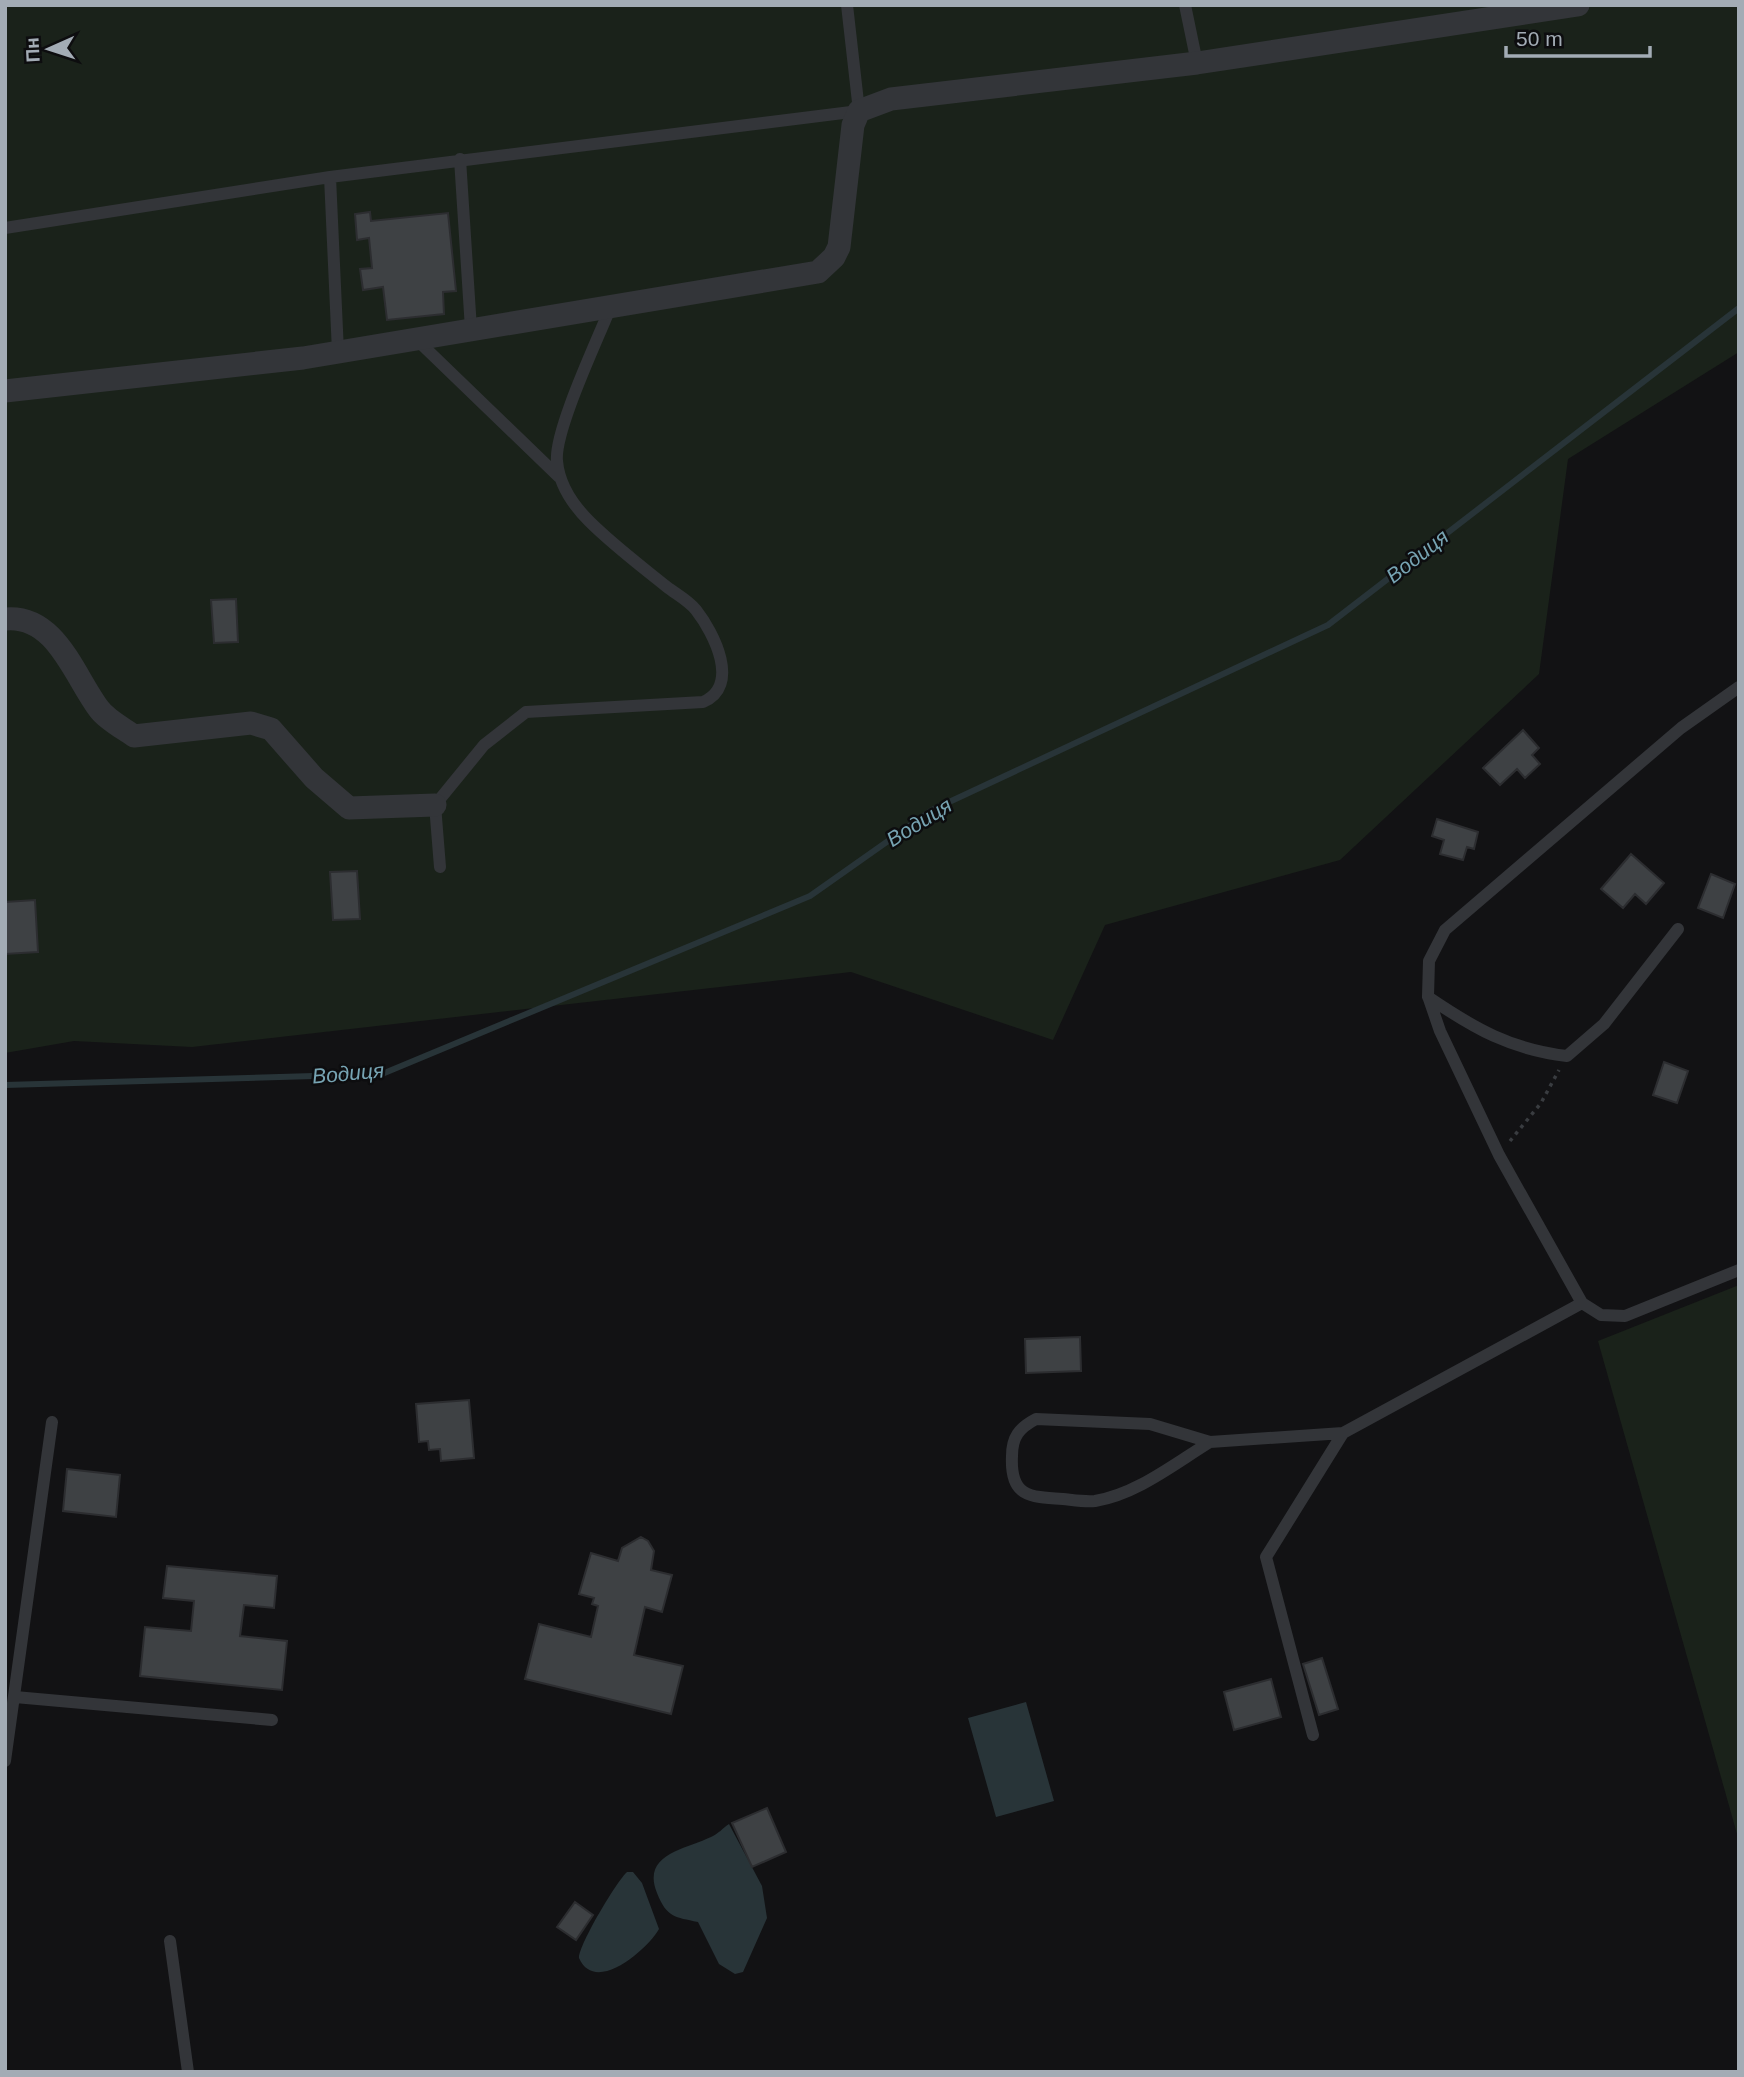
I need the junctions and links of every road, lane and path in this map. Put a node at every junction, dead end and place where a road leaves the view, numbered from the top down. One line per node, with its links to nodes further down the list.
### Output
1 (847, 5): 5 (lane)
2 (1185, 5): 4 (lane)
3 (1578, 5): 4 (street)
4 (1197, 63): 5 (street)
5 (859, 111): 6 (lane); 9 (street)
6 (460, 159): 7 (lane); 10 (lane)
7 (330, 177): 8 (lane); 12 (lane)
8 (5, 228)
9 (611, 305): 10 (street); 14 (lane)
10 (471, 329): 11 (street)
11 (416, 338): 12 (street); 14 (lane)
12 (338, 352): 13 (street)
13 (5, 391)
14 (560, 478): 17 (lane)
15 (5, 619): 17 (street)
16 (1739, 687): 20 (lane)
17 (435, 805): 18 (lane)
18 (440, 867)
19 (1678, 929): 21 (lane)
20 (1428, 996): 21 (lane); 22 (lane)
21 (1567, 1056): 22 (path)
22 (1499, 1155): 24 (lane)
23 (1739, 1270): 24 (lane)
24 (1582, 1303): 26 (lane)
25 (52, 1422): 28 (lane)
26 (1343, 1433): 27 (lane); 30 (lane)
27 (1210, 1442): 27 (lane)
28 (15, 1697): 29 (lane); 31 (lane)
29 (272, 1720)
30 (1313, 1735)
31 (5, 1761)
32 (170, 1941): 33 (lane)
33 (188, 2072)

